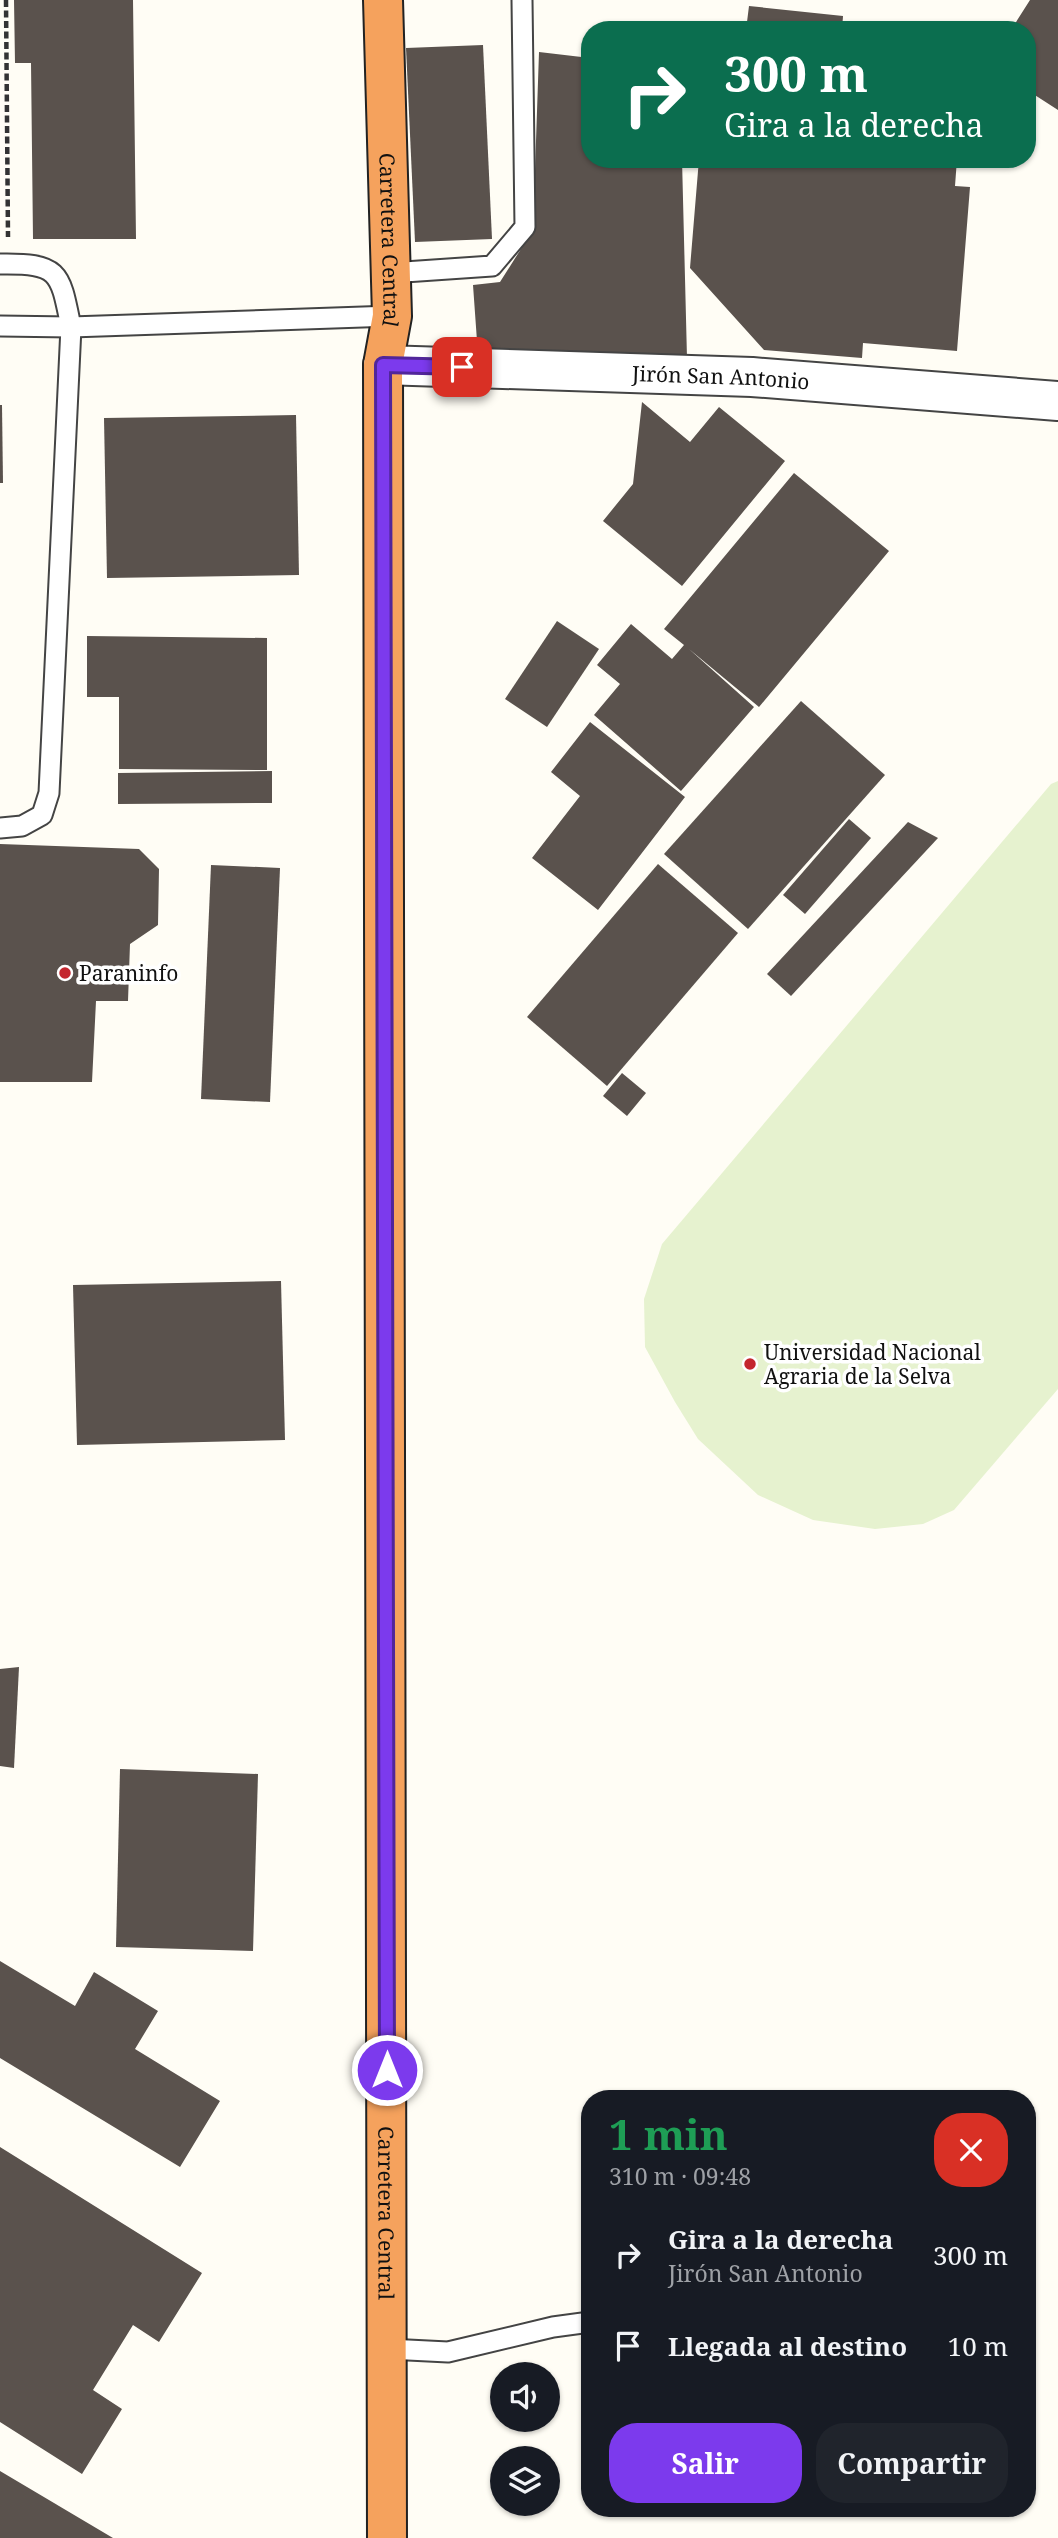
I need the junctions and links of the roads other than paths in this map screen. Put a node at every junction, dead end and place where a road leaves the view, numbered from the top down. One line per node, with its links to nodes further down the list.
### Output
1 (383, 0): 4 (highway, Carretera Central)
2 (522, 0): 4 (lane)
3 (4, 264): 7 (lane)
4 (390, 273): 5 (highway, Carretera Central)
5 (392, 316): 7 (lane); 8 (highway, Carretera Central)
6 (0, 326): 7 (lane)
7 (71, 327): 10 (lane)
8 (383, 365): 9 (street, Jirón San Antonio); 12 (highway, Carretera Central)
9 (1058, 401)
10 (0, 828)
11 (581, 2323): 12 (lane)
12 (388, 2349): 13 (highway, Carretera Central)
13 (387, 2538)

